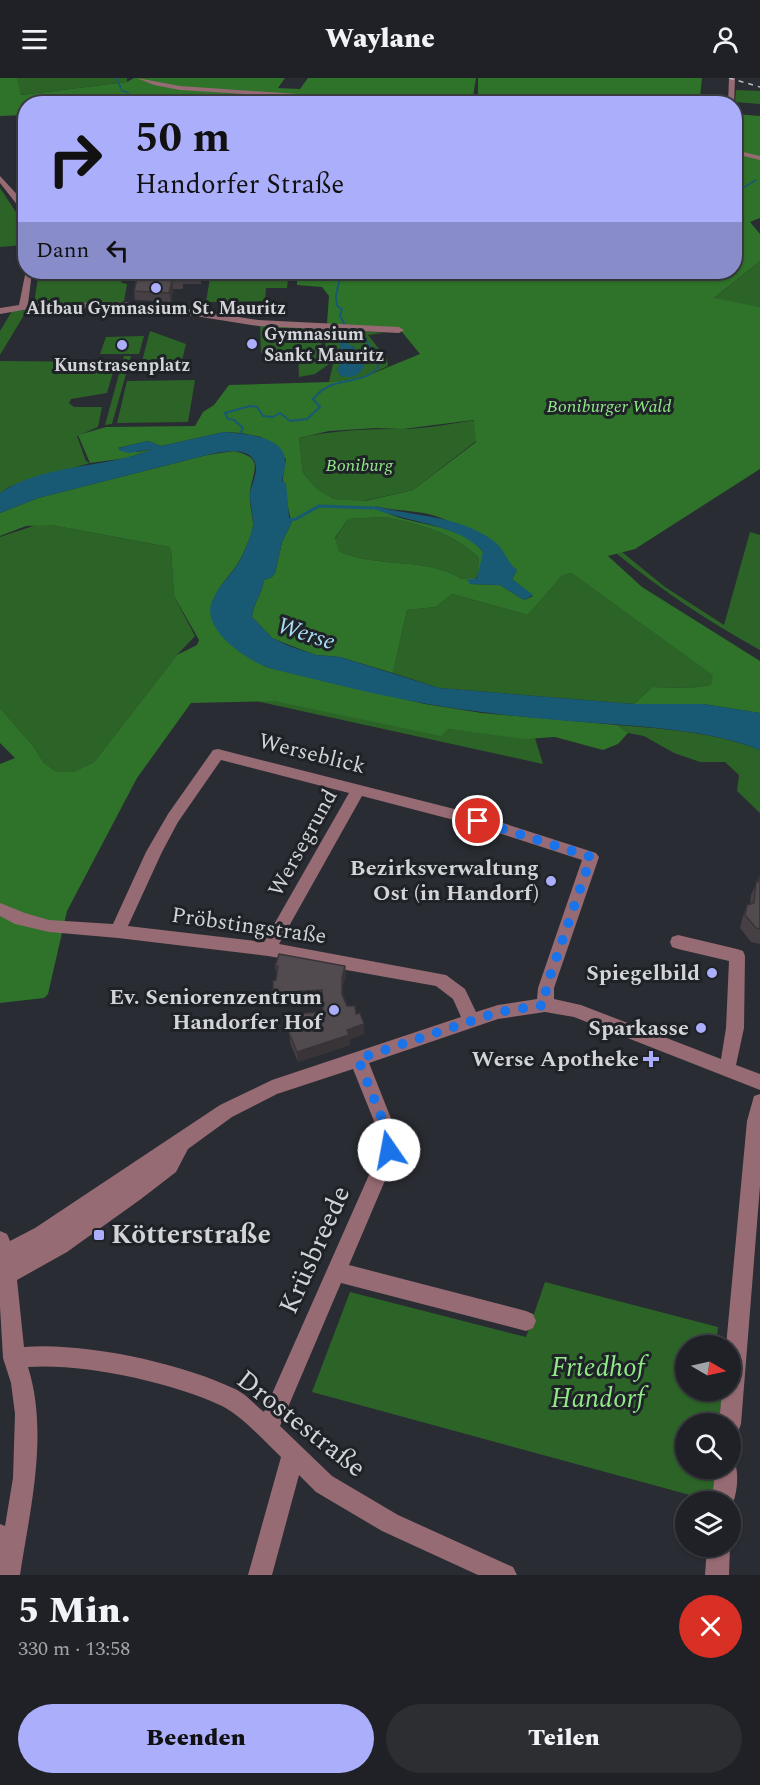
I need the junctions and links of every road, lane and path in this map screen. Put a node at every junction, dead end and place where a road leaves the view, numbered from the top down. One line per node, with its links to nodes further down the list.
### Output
1 (140, 78): 3 (street)
2 (732, 78): 4 (street)
3 (316, 96)
4 (731, 96)
5 (742, 154): 6 (street)
6 (760, 158)
7 (0, 178): 8 (street)
8 (18, 200)
9 (28, 279): 10 (street)
10 (26, 306): 11 (street); 12 (street)
11 (0, 311)
12 (399, 330)
13 (359, 789): 15 (street, Werseblick); 17 (street, Wersegrund); 18 (street, Werseblick)
14 (0, 909): 15 (street, Pröbstingstraße)
15 (118, 931): 17 (street, Pröbstingstraße)
16 (678, 942): 21 (street)
17 (268, 949): 19 (street, Pröbstingstraße)
18 (545, 1005): 19 (street); 21 (street)
19 (471, 1020): 20 (street)
20 (358, 1059): 24 (street); 25 (street, Krüsbreede)
21 (726, 1070): 22 (street)
22 (760, 1082)
23 (760, 1102): 29 (street)
24 (2, 1261): 28 (street)
25 (337, 1272): 26 (street); 30 (street, Krüsbreede)
26 (526, 1321)
27 (0, 1339): 28 (street)
28 (14, 1358): 30 (street, Drostestraße); 32 (street)
29 (731, 1413)
30 (268, 1429): 31 (street, Drostestraße)
31 (293, 1455): 35 (street); 36 (street, Drostestraße)
32 (7, 1539): 34 (street)
33 (719, 1557): 37 (street)
34 (8, 1575)
35 (260, 1575)
36 (505, 1575)
37 (717, 1575)

